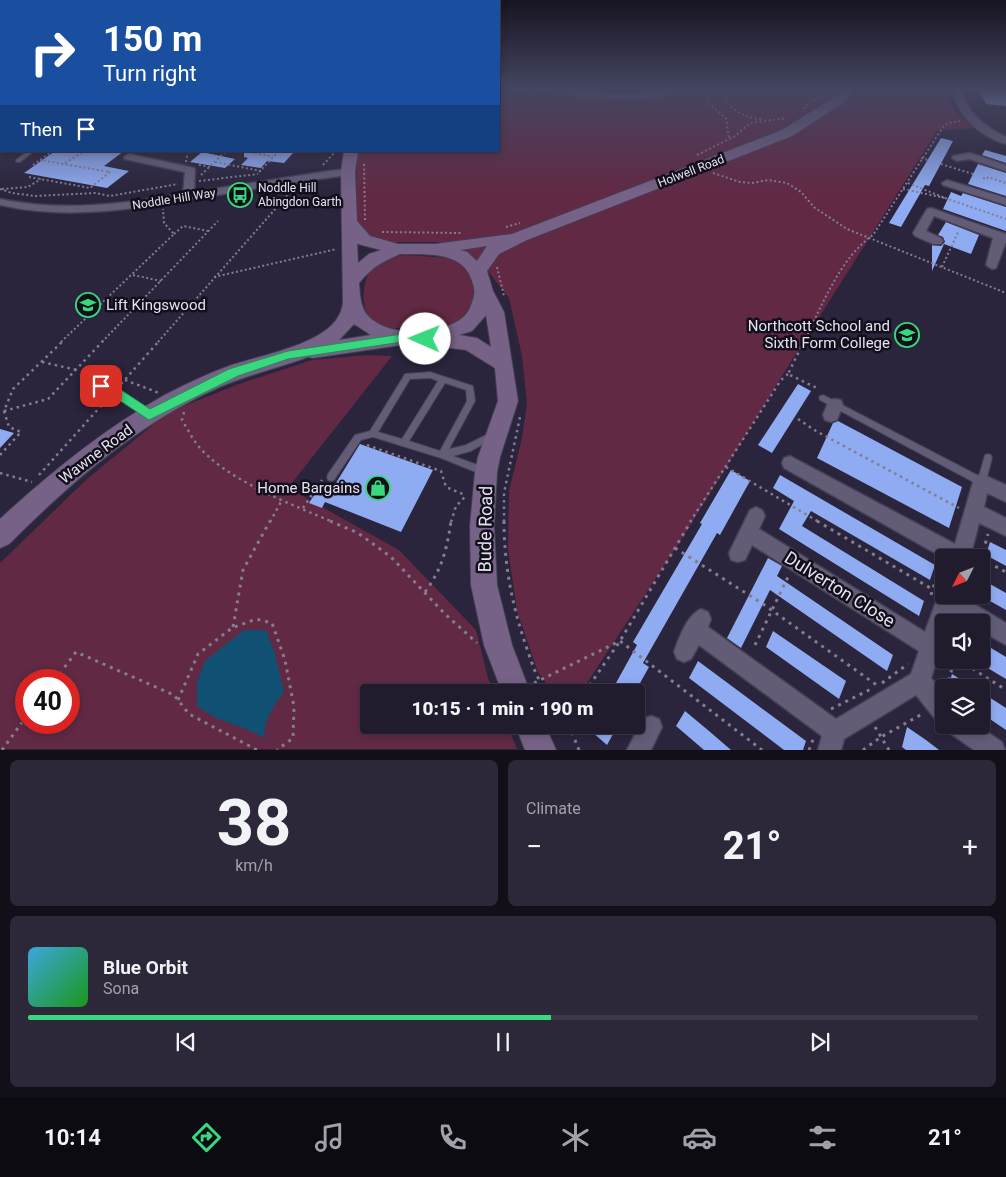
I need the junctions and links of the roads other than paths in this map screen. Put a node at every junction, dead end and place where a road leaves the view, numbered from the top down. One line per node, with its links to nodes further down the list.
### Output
1 (803, 123): 16 (street, Holwell Road)
2 (977, 123): 3 (street)
3 (1006, 141)
4 (31, 152): 7 (lane)
5 (351, 152): 9 (street)
6 (129, 157): 10 (street)
7 (18, 161)
8 (1006, 168): 12 (street)
9 (348, 172): 10 (street, Noddle Hill Way); 13 (street)
10 (188, 197): 11 (street, Noddle Hill Way)
11 (0, 202)
12 (1006, 202)
13 (357, 221): 17 (street); 21 (street)
14 (1003, 237): 15 (street); 19 (street)
15 (937, 241)
16 (489, 242): 18 (street, Holwell Road); 20 (street, Holwell Road)
17 (398, 249): 18 (street); 21 (street)
18 (432, 249): 20 (street)
19 (992, 265)
20 (478, 271): 22 (street)
21 (350, 282): 23 (street)
22 (484, 291): 25 (street); 27 (street, Bude Road)
23 (352, 303): 24 (street); 26 (street, Wawne Road)
24 (402, 338): 25 (street); 26 (street, Wawne Road)
25 (425, 339): 27 (street)
26 (288, 355): 31 (street, Wawne Road)
27 (504, 364): 32 (street, Bude Road)
28 (443, 379): 33 (lane); 34 (lane); 35 (lane)
29 (87, 382): 31 (lane)
30 (827, 402): 39 (lane)
31 (149, 415): 44 (street, Wawne Road)
32 (497, 433): 35 (lane); 40 (street, Bude Road)
33 (373, 434): 34 (lane); 38 (lane)
34 (403, 444): 35 (lane)
35 (442, 456): 40 (lane)
36 (988, 458): 39 (lane)
37 (799, 462): 45 (street)
38 (327, 477)
39 (982, 482): 41 (street); 42 (street)
40 (478, 487): 54 (street, Bude Road)
41 (1006, 494)
42 (966, 509): 43 (street); 46 (street)
43 (999, 524)
44 (0, 536)
45 (946, 549)
46 (961, 549)
47 (738, 553): 51 (street, Dulverton Close)
48 (941, 604): 51 (street)
49 (958, 604): 50 (street)
50 (1006, 635)
51 (931, 647): 53 (street)
52 (684, 652): 58 (street)
53 (919, 681): 55 (street); 58 (street)
54 (526, 684)
55 (935, 694)
56 (534, 734): 59 (street)
57 (971, 734): 60 (street)
58 (832, 741)
59 (541, 750)
60 (994, 750)

